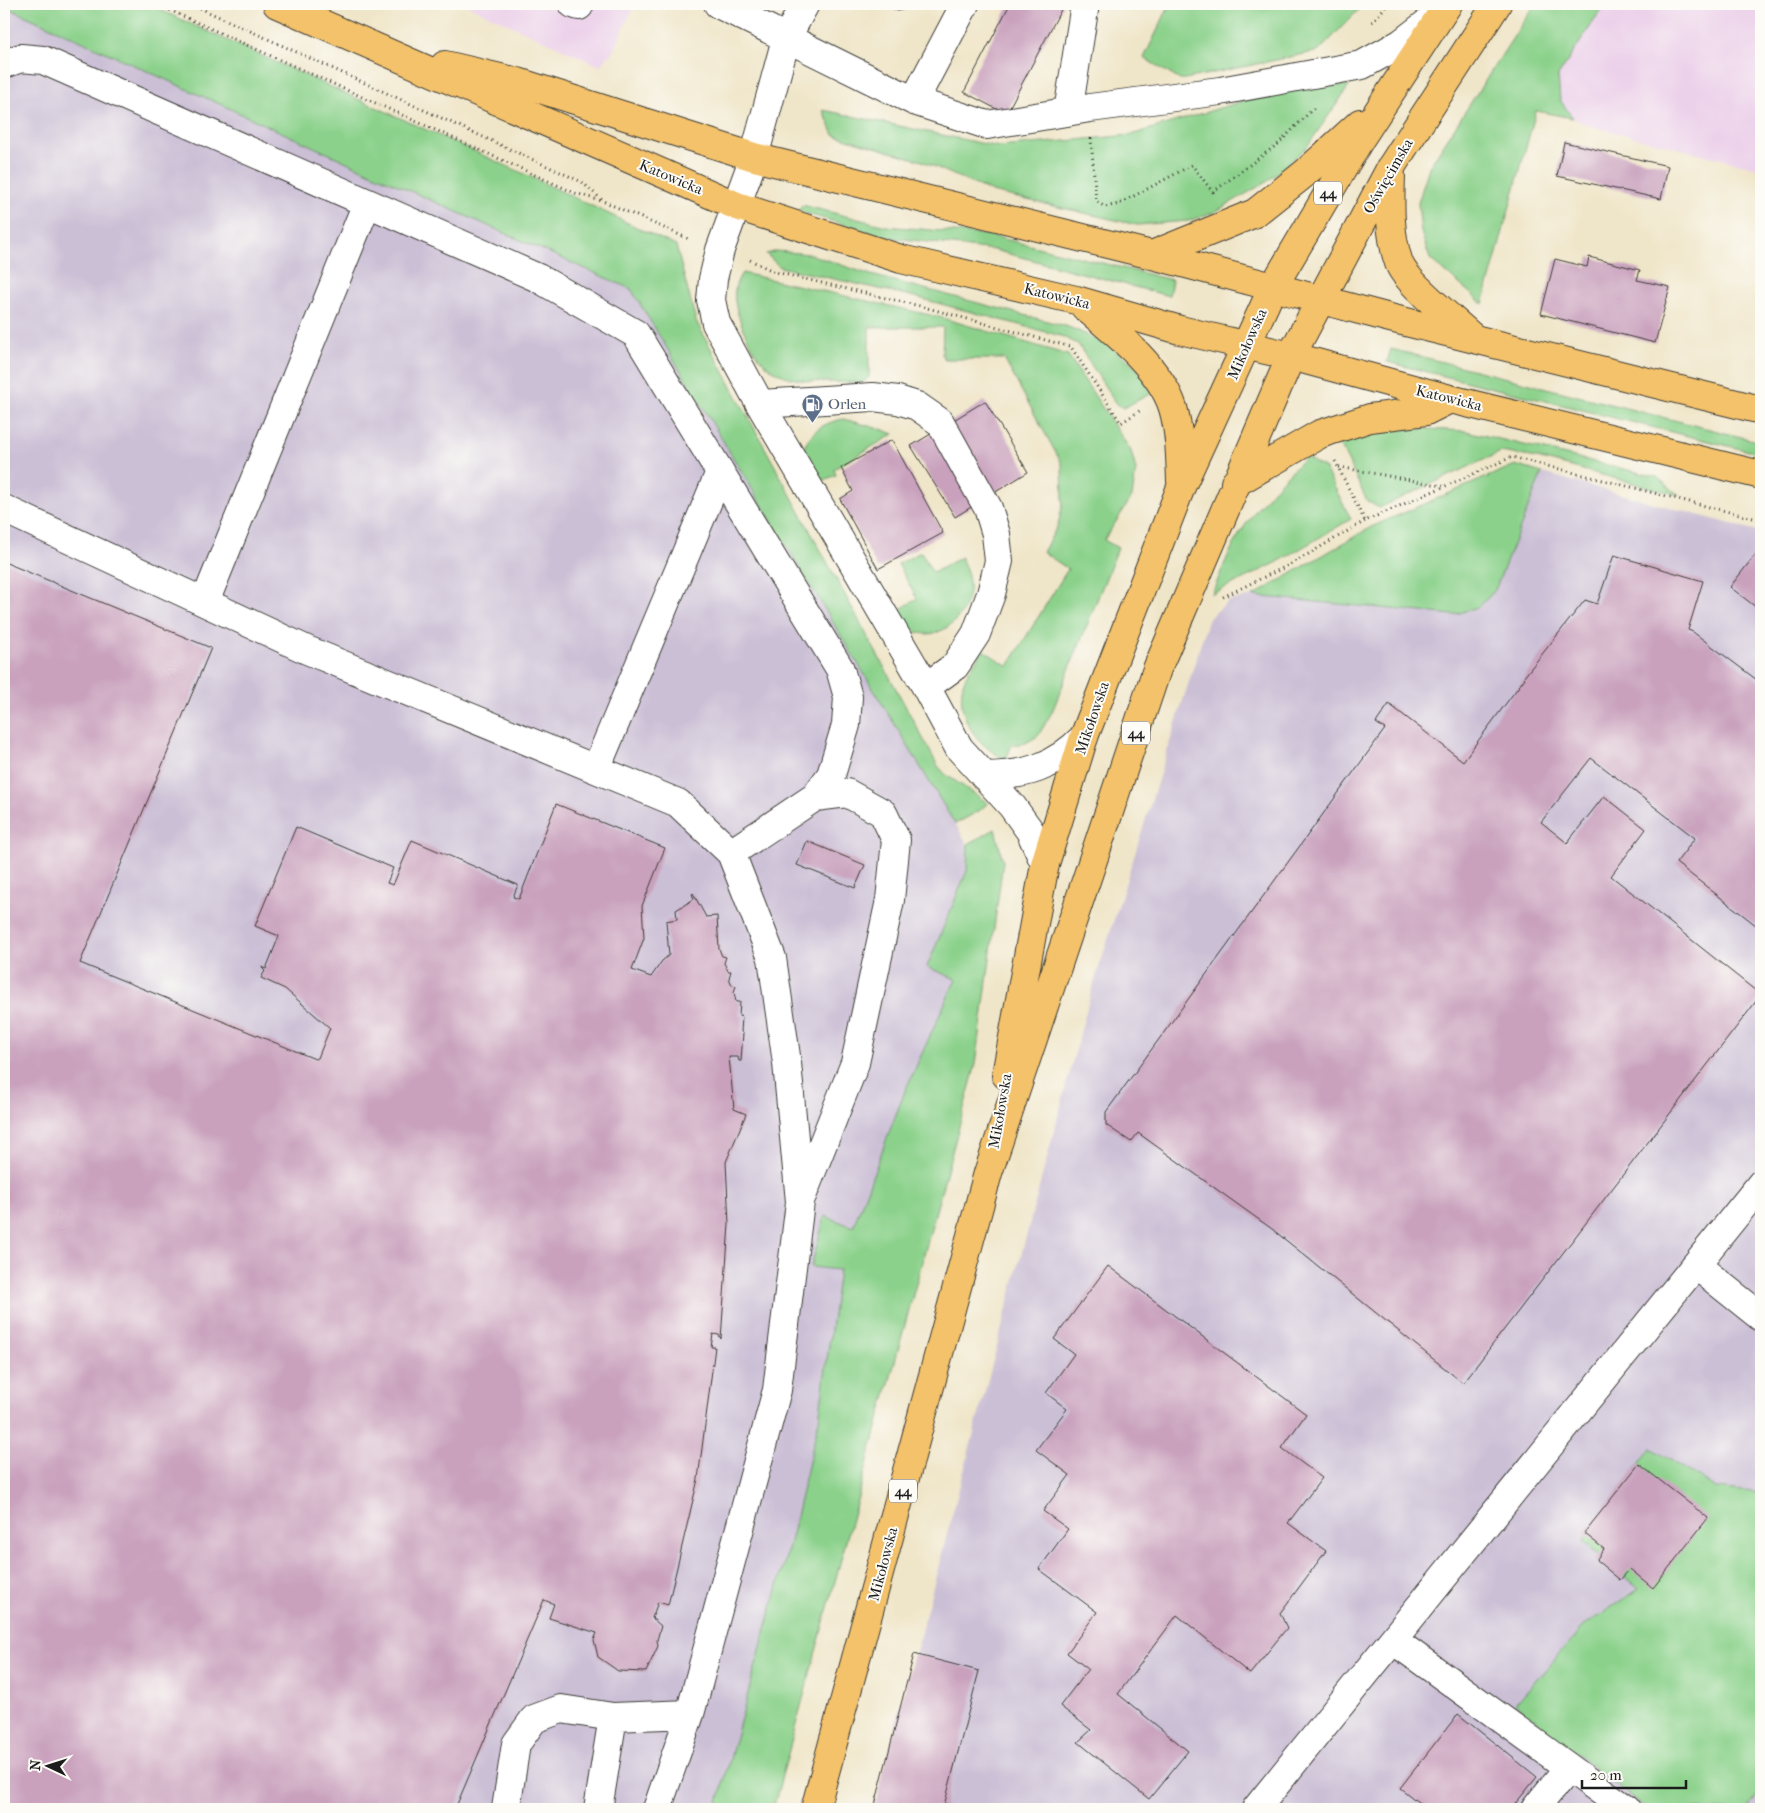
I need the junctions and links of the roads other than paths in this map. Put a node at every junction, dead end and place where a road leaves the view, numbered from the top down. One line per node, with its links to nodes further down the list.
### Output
1 (277, 4): 9 (main road, Katowicka)
2 (718, 4): 8 (lane)
3 (805, 4): 8 (lane)
4 (965, 4): 12 (lane)
5 (1086, 4): 13 (lane)
6 (1497, 4): 15 (main road, Oświęcimska / 44)
7 (1446, 7): 11 (main road, 44); 13 (lane)
8 (786, 39): 12 (lane); 14 (lane)
9 (376, 49): 14 (main road, Katowicka); 17 (main road, Katowicka)
10 (4, 64): 16 (lane)
11 (1385, 100): 18 (main road); 19 (main road, 44)
12 (914, 101): 13 (lane)
13 (1079, 110)
14 (754, 157): 17 (lane); 18 (main road, Katowicka)
15 (1391, 167): 21 (main road, Oświęcimska / 44); 22 (main road)
16 (367, 203): 28 (lane); 33 (lane)
17 (737, 206): 20 (main road, Katowicka); 26 (lane)
18 (1152, 255): 19 (main road, Katowicka)
19 (1273, 287): 21 (main road, Katowicka); 23 (main road, Mikołowska / 44)
20 (1076, 300): 23 (main road, Katowicka); 31 (main road)
21 (1320, 300): 22 (main road, Katowicka); 24 (main road, Oświęcimska / 44)
22 (1474, 339): 27 (main road, Katowicka)
23 (1246, 345): 24 (main road, Katowicka); 31 (main road, Mikołowska / 44)
24 (1291, 356): 25 (main road, Katowicka); 30 (main road, Mikołowska / 44)
25 (1450, 399): 29 (main road, Katowicka); 30 (main road)
26 (760, 404): 34 (lane); 34 (lane)
27 (1761, 410)
28 (720, 472): 36 (lane); 38 (lane)
29 (1761, 475)
30 (1235, 483): 41 (main road, Mikołowska / 44)
31 (1181, 487): 35 (main road, Mikołowska / 44)
32 (4, 509): 33 (lane)
33 (205, 602): 36 (lane)
34 (926, 687): 37 (lane)
35 (1084, 737): 37 (lane); 40 (main road, Mikołowska / 44)
36 (596, 769): 39 (lane)
37 (984, 776): 40 (lane)
38 (815, 797): 39 (lane); 43 (lane)
39 (731, 852): 43 (lane)
40 (1045, 864): 41 (main road, Mikołowska / 44)
41 (988, 1172): 53 (main road, Mikołowska / 44)
42 (1761, 1184): 44 (lane)
43 (800, 1202): 47 (lane)
44 (1696, 1265): 45 (lane); 46 (lane)
45 (1761, 1317)
46 (1393, 1640): 49 (lane); 54 (lane)
47 (690, 1714): 48 (lane); 52 (lane)
48 (613, 1717): 50 (lane); 51 (lane)
49 (1568, 1768): 55 (lane); 56 (lane)
50 (506, 1809)
51 (598, 1809)
52 (657, 1809)
53 (815, 1809)
54 (1256, 1809)
55 (1535, 1809)
56 (1626, 1809)

